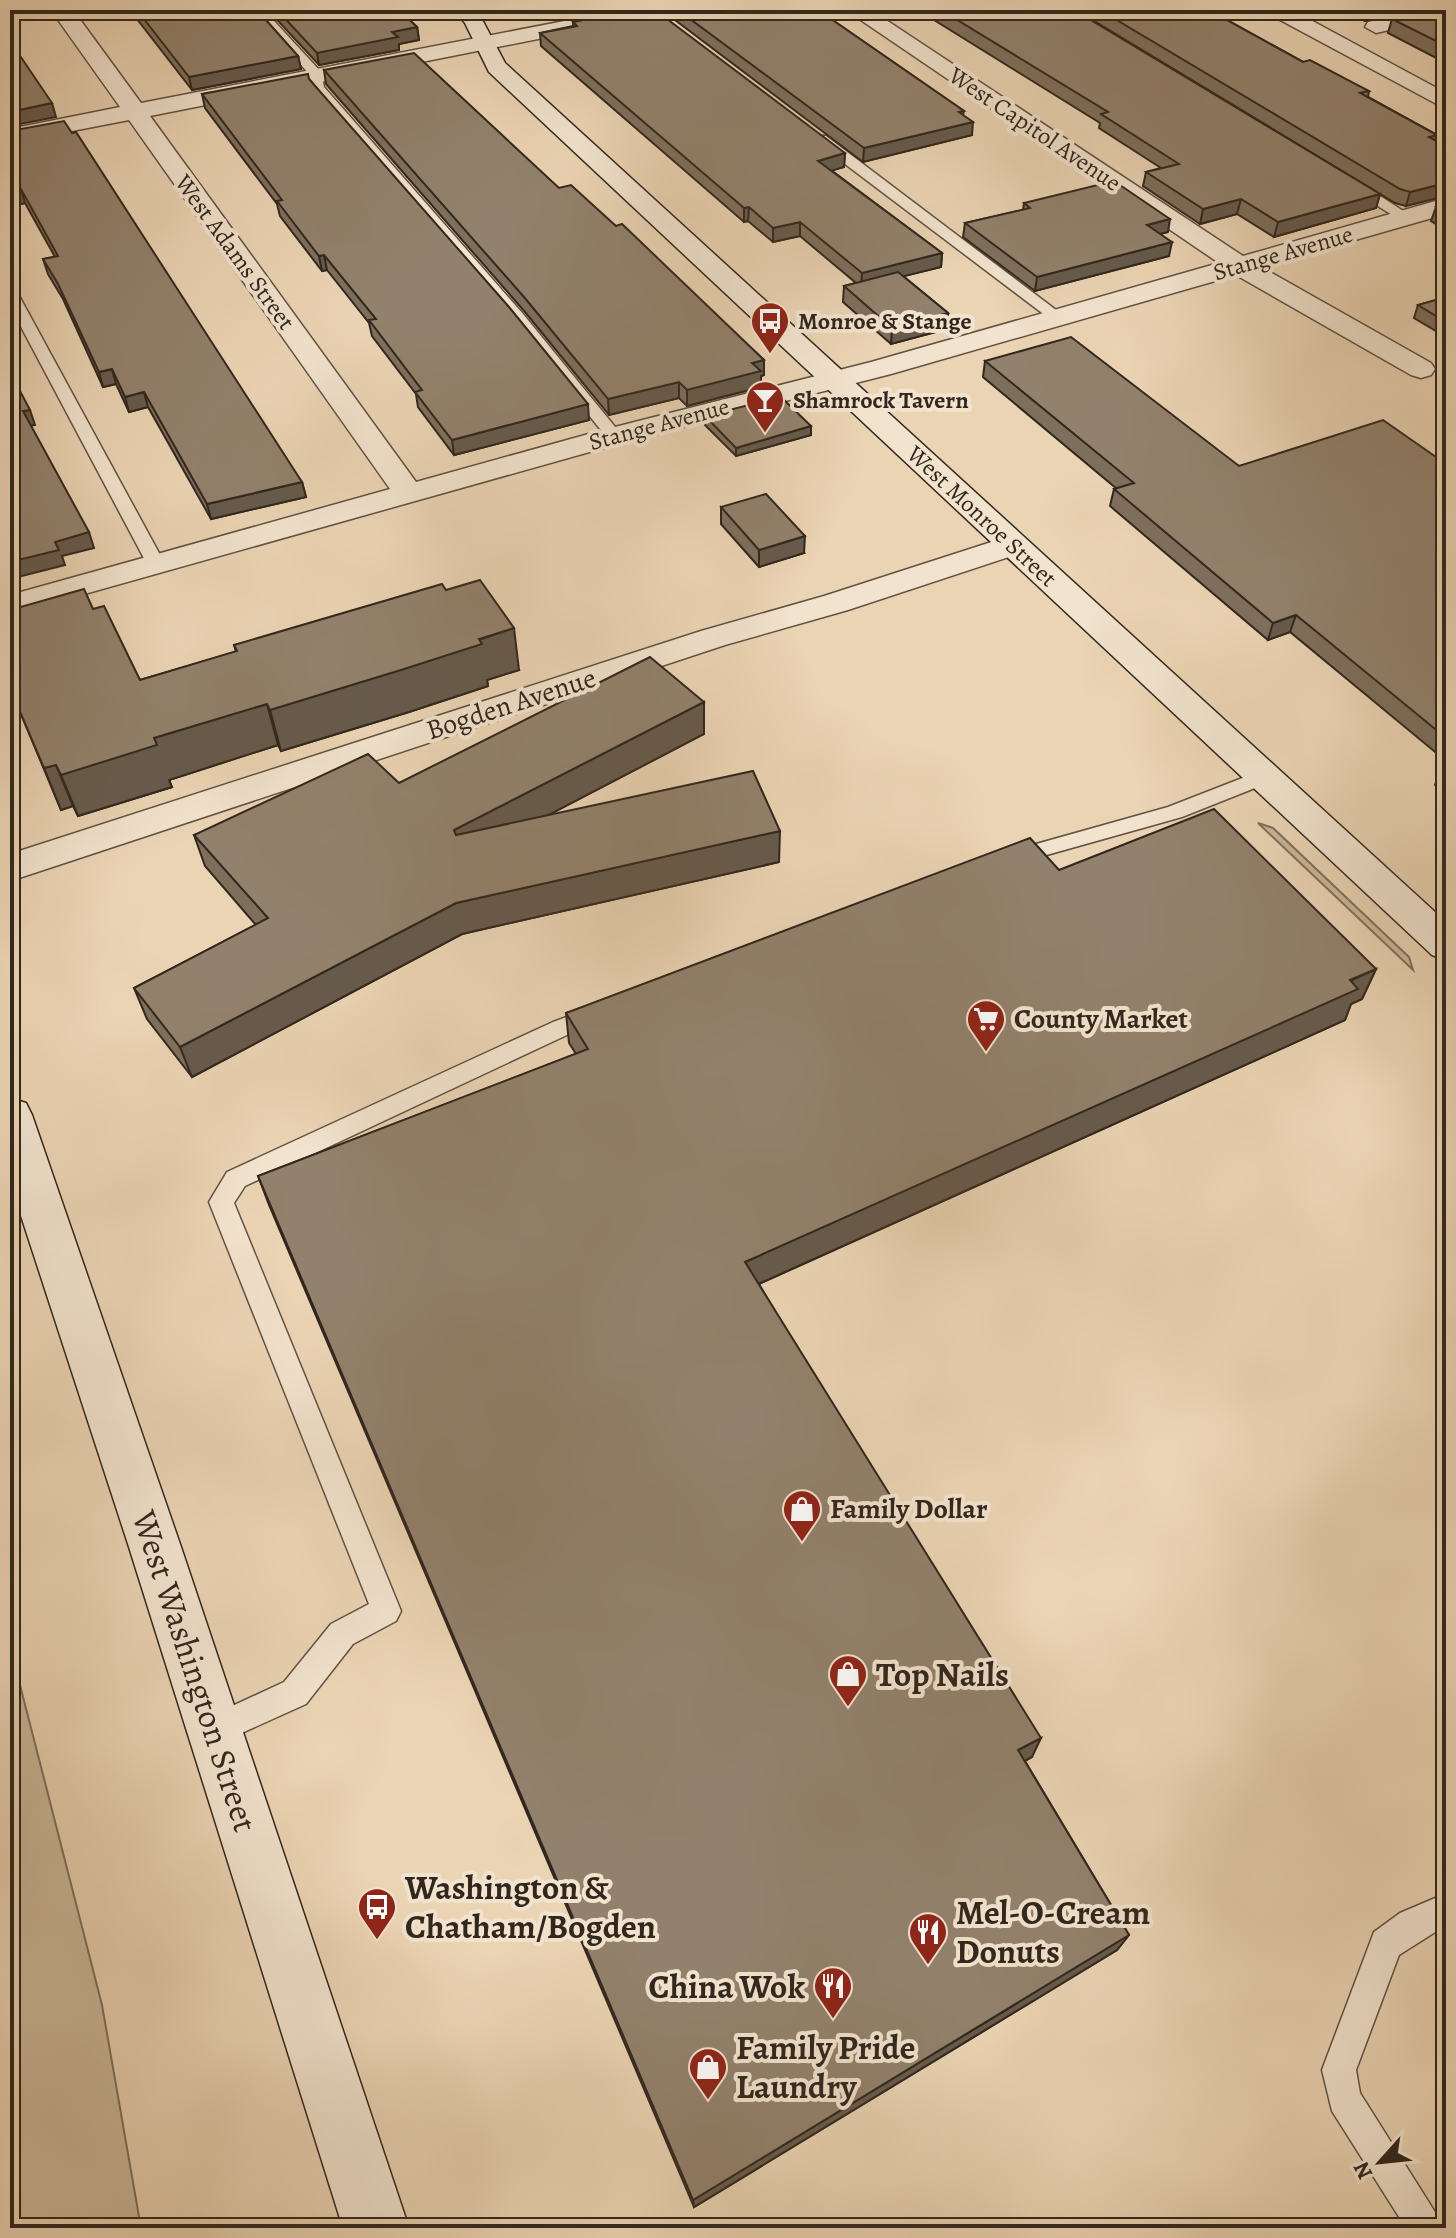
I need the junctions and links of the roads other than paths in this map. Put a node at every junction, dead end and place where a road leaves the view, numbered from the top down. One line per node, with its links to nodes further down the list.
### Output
1 (62, 10): 12 (street, West Adams Street)
2 (258, 10): 10 (lane)
3 (465, 10): 9 (street, West Monroe Street)
4 (857, 10): 18 (street, West Capitol Avenue)
5 (1276, 10): 11 (street)
6 (1446, 11): 8 (street)
7 (660, 13): 9 (street)
8 (1376, 27)
9 (482, 43): 10 (street); 22 (street, West Monroe Street)
10 (317, 75): 12 (street); 23 (lane)
11 (1446, 102)
12 (134, 111): 14 (street); 24 (street, West Adams Street)
13 (813, 134): 20 (lane)
14 (10, 136)
15 (1341, 178): 17 (lane)
16 (1446, 206): 17 (street, Stange Avenue)
17 (1407, 218): 18 (street, Stange Avenue)
18 (1240, 266): 20 (street, Stange Avenue); 21 (street, West Capitol Avenue)
19 (10, 292): 26 (lane)
20 (1055, 316): 22 (street, Stange Avenue)
21 (1421, 369)
22 (835, 378): 23 (street, Stange Avenue); 25 (street, West Monroe Street)
23 (614, 436): 24 (street, Stange Avenue)
24 (408, 493): 26 (street, Stange Avenue)
25 (1013, 545): 28 (street, West Monroe Street); 30 (street, Bogden Avenue)
26 (156, 564): 27 (street, Stange Avenue)
27 (10, 605)
28 (1263, 777): 29 (lane); 31 (street, West Monroe Street)
29 (988, 866)
30 (10, 868)
31 (1446, 945)
32 (620, 1006): 34 (lane)
33 (10, 1115): 34 (street, West Washington Street)
34 (215, 1730): 36 (street, West Washington Street)
35 (1446, 1915): 37 (lane)
36 (376, 2228)
37 (1427, 2228)

